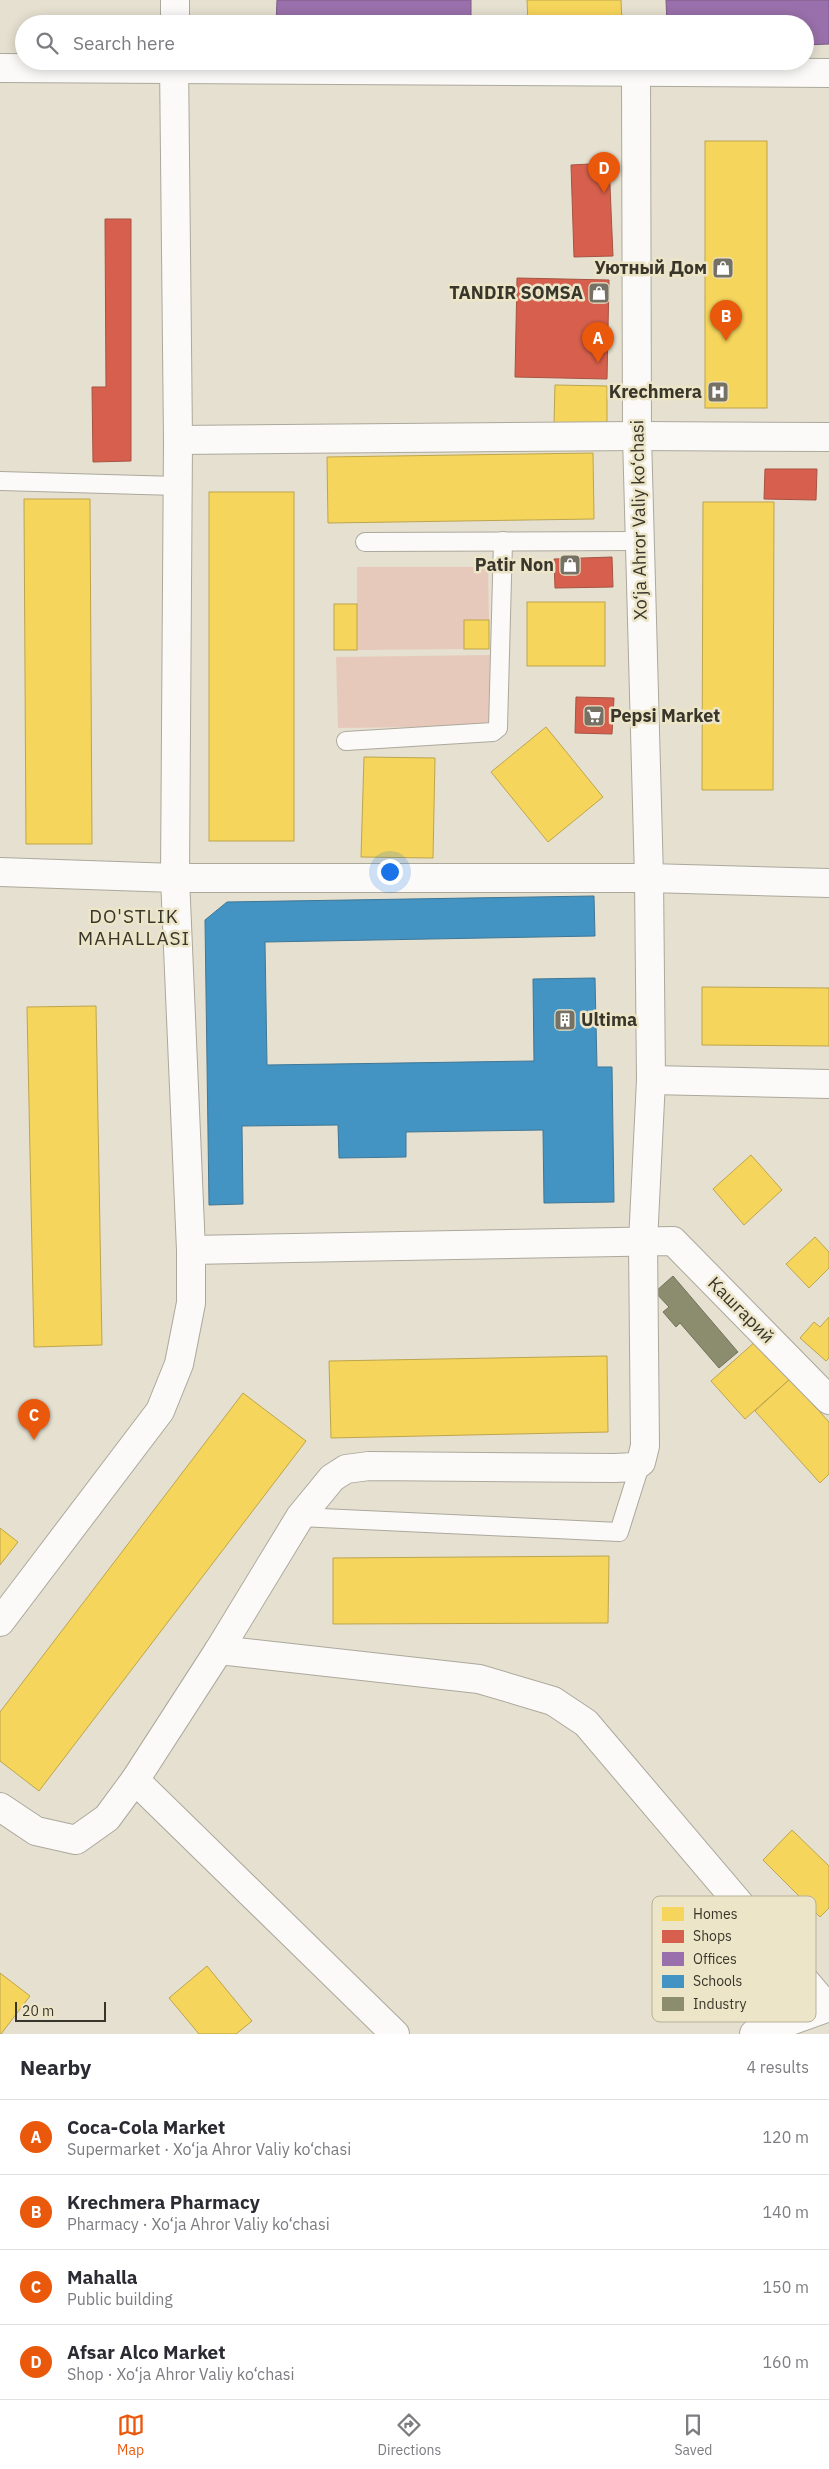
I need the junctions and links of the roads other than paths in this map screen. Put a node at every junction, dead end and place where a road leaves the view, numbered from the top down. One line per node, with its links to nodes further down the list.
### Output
1 (175, 0): 2 (street)
2 (174, 15)
3 (0, 68): 4 (street)
4 (15, 68)
5 (174, 70): 11 (street)
6 (559, 70): 7 (street)
7 (636, 71): 8 (street); 9 (street, Xo‘ja Ahror Valiy ko‘chasi)
8 (829, 73)
9 (637, 436): 10 (street); 11 (street); 15 (street, Xo‘ja Ahror Valiy ko‘chasi)
10 (829, 437)
11 (178, 440): 13 (street)
12 (0, 481): 13 (lane)
13 (177, 486): 19 (street)
14 (503, 541): 15 (lane); 16 (lane); 17 (lane)
15 (639, 541): 20 (street, Xo‘ja Ahror Valiy ko‘chasi)
16 (365, 542)
17 (346, 741)
18 (0, 872): 19 (street)
19 (175, 878): 20 (street); 25 (street)
20 (649, 878): 21 (street); 22 (street, Xo‘ja Ahror Valiy ko‘chasi)
21 (829, 883)
22 (651, 1080): 23 (street); 24 (street, Xo‘ja Ahror Valiy ko‘chasi)
23 (829, 1084)
24 (643, 1242): 25 (street, Кашгарий); 26 (street, Кашгарий); 27 (street, Xo‘ja Ahror Valiy ko‘chasi)
25 (191, 1250): 29 (street)
26 (829, 1400)
27 (642, 1462): 28 (street); 28 (lane)
28 (300, 1517): 30 (street)
29 (0, 1622)
30 (219, 1650): 31 (street); 33 (street)
31 (135, 1780): 32 (street); 38 (street)
32 (0, 1807)
33 (733, 1896)
34 (816, 1994): 35 (street)
35 (828, 2008): 36 (street)
36 (816, 2012)
37 (788, 2022): 39 (street)
38 (395, 2034)
39 (754, 2034)

